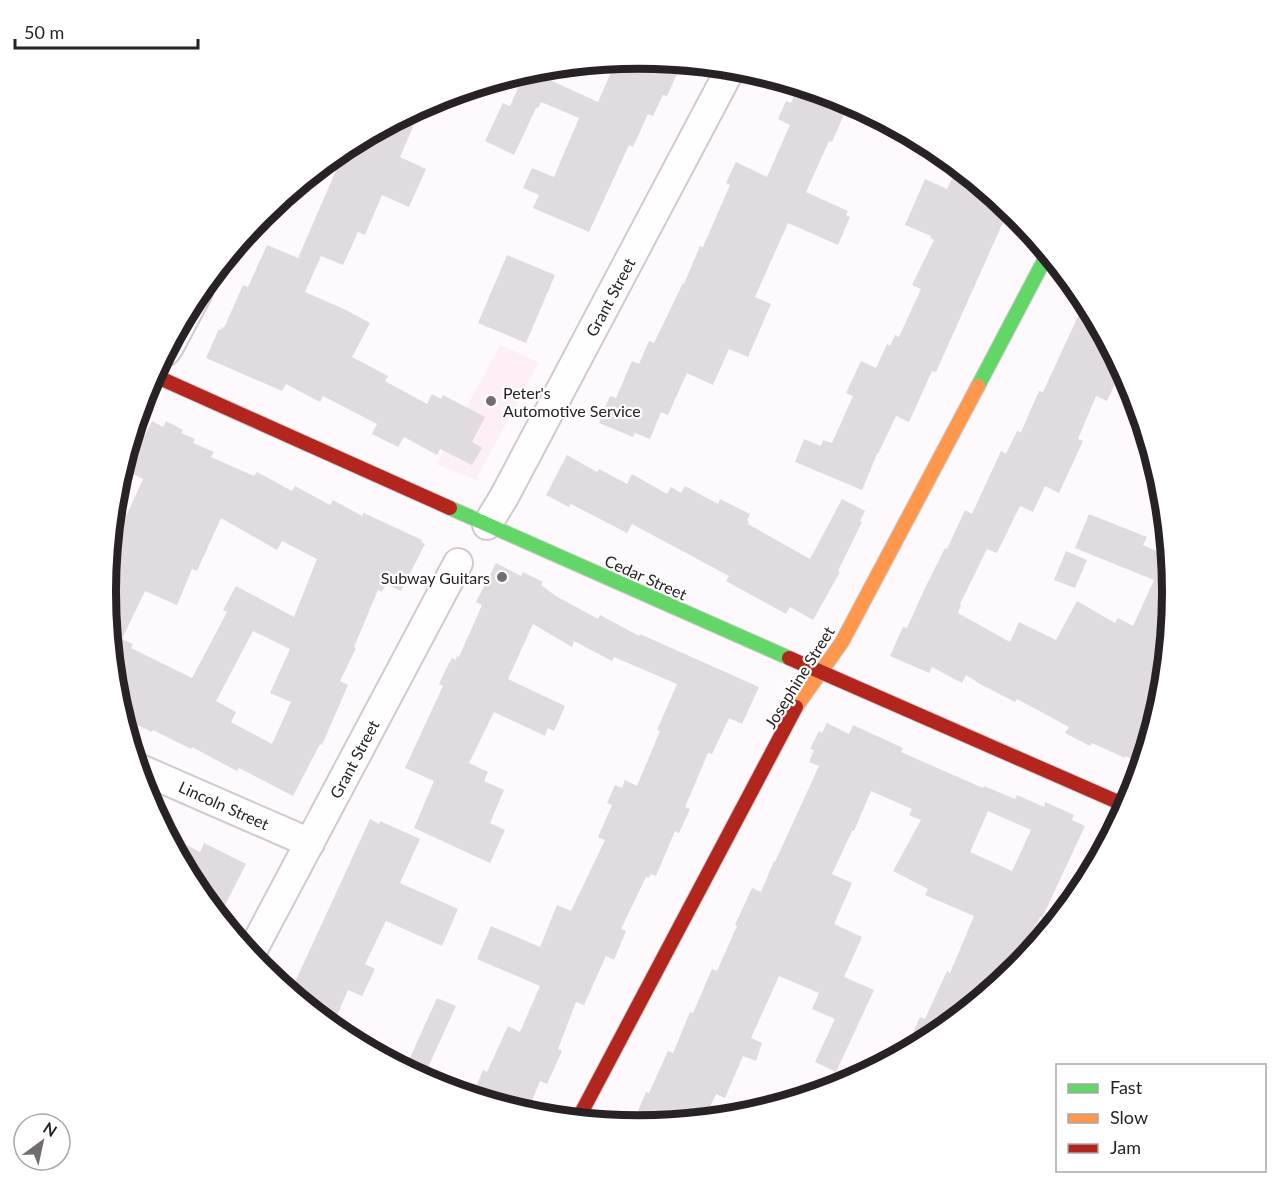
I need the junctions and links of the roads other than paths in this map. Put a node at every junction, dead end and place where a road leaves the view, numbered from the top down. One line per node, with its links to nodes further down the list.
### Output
1 (727, 76): 4 (street, Grant Street)
2 (1044, 261): 6 (street, Josephine Street)
3 (162, 379): 4 (street, Cedar Street)
4 (487, 525): 6 (street, Cedar Street)
5 (458, 563): 9 (street, Grant Street)
6 (821, 671): 8 (street, Cedar Street); 11 (street, Josephine Street)
7 (149, 773): 9 (street, Lincoln Street)
8 (1118, 802)
9 (310, 843): 10 (street, Grant Street)
10 (255, 946)
11 (582, 1112)

